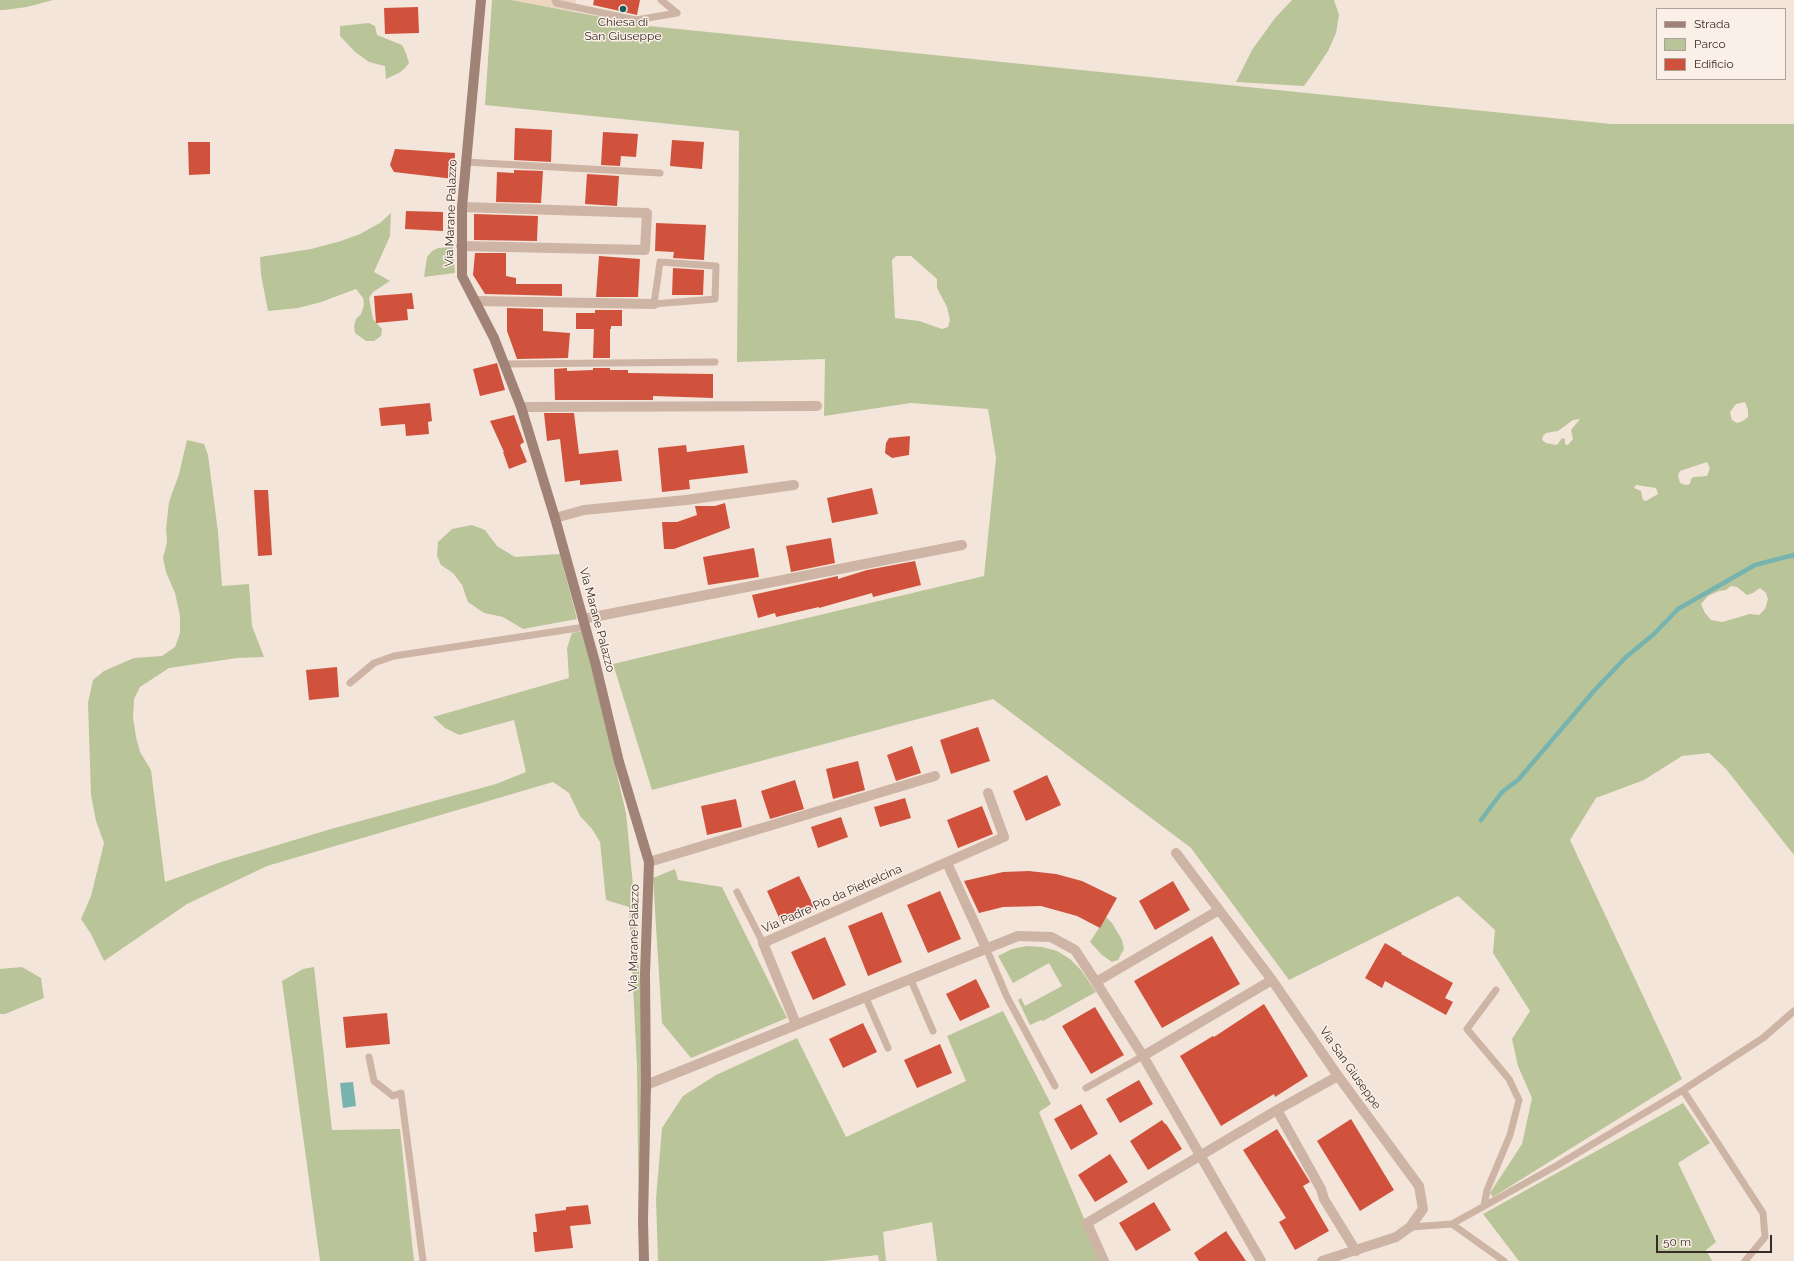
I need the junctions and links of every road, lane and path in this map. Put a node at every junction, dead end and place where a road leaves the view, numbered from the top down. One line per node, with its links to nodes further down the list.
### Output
1 (481, 0): 4 (main road, Via Marane Palazzo)
2 (556, 0): 3 (lane)
3 (661, 0)
4 (465, 162): 5 (lane); 6 (main road, Via Marane Palazzo)
5 (660, 173)
6 (462, 207): 7 (main road, Via Marane Palazzo); 7 (street)
7 (461, 246): 8 (main road, Via Marane Palazzo)
8 (475, 301): 9 (street); 11 (main road, Via Marane Palazzo)
9 (654, 304): 9 (lane)
10 (715, 362): 11 (lane)
11 (504, 364): 13 (main road, Via Marane Palazzo)
12 (817, 406): 13 (street)
13 (521, 407): 15 (main road, Via Marane Palazzo)
14 (794, 485): 15 (street)
15 (555, 518): 17 (main road, Via Marane Palazzo)
16 (962, 545): 17 (street)
17 (584, 623): 18 (lane); 22 (main road, Via Marane Palazzo)
18 (350, 683)
19 (935, 776): 22 (street)
20 (988, 793): 23 (street, Via Padre Pio da Pietrelcina)
21 (1176, 853): 25 (street, Via San Giuseppe)
22 (649, 862): 40 (main road, Via Marane Palazzo)
23 (947, 863): 26 (street, Via Padre Pio da Pietrelcina); 27 (street)
24 (737, 892): 26 (lane)
25 (1219, 910): 29 (street, Via San Giuseppe); 30 (street)
26 (763, 943): 34 (street, Via Padre Pio da Pietrelcina)
27 (986, 948): 28 (street); 30 (street); 41 (lane)
28 (910, 978): 32 (street); 35 (lane)
29 (1272, 980): 37 (street); 39 (street, Via San Giuseppe)
30 (1096, 982): 37 (street)
31 (1496, 990): 46 (lane)
32 (865, 996): 34 (street); 36 (lane)
33 (1794, 1011): 43 (lane)
34 (796, 1024): 40 (street)
35 (932, 1031)
36 (888, 1048)
37 (1143, 1056): 42 (lane); 45 (street)
38 (369, 1057): 50 (lane)
39 (1338, 1076): 44 (street); 48 (street, Via San Giuseppe)
40 (646, 1085): 51 (main road, Via Marane Palazzo)
41 (1055, 1086)
42 (1086, 1088)
43 (1683, 1090): 46 (lane); 56 (lane)
44 (1277, 1110): 45 (street); 49 (street)
45 (1201, 1157): 52 (street); 53 (street)
46 (1484, 1206): 47 (lane)
47 (1452, 1224): 48 (lane); 55 (lane)
48 (1410, 1227): 49 (street, Via San Giuseppe)
49 (1356, 1251): 54 (street, Via San Giuseppe)
50 (423, 1261)
51 (644, 1261)
52 (1104, 1261)
53 (1261, 1261)
54 (1322, 1261)
55 (1504, 1261)
56 (1745, 1261)

